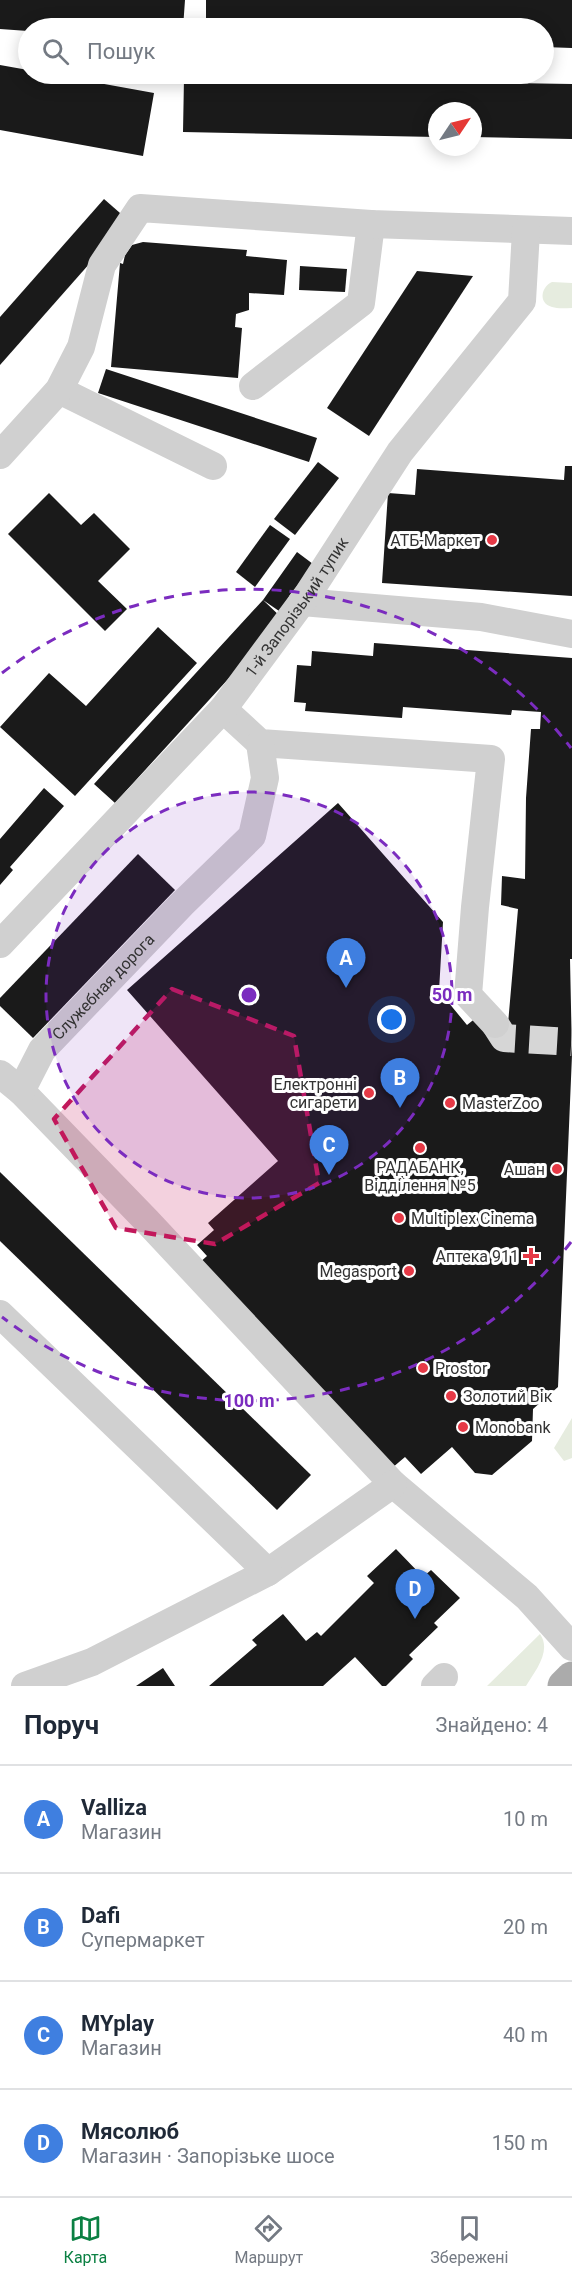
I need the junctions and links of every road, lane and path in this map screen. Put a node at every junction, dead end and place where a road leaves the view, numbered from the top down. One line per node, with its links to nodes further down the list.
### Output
1 (371, 224): 2 (lane); 4 (lane); 5 (lane)
2 (526, 231): 3 (lane); 8 (lane, 1-й Запорізький тупик)
3 (572, 231)
4 (253, 386)
5 (59, 390): 6 (lane); 7 (lane)
6 (0, 455)
7 (213, 466)
8 (302, 602): 9 (lane); 10 (lane, 1-й Запорізький тупик)
9 (572, 634)
10 (223, 710): 11 (lane); 12 (lane, 1-й Запорізький тупик)
11 (260, 743): 13 (lane); 14 (lane, Служебная дорога)
12 (0, 944)
13 (495, 1023)
14 (17, 1080): 16 (lane)
15 (0, 1314): 17 (lane)
16 (393, 1484): 17 (lane); 18 (lane)
17 (268, 1572): 20 (lane)
18 (572, 1647)
19 (572, 1678): 21 (main road)
20 (25, 1686)
21 (564, 1686)

